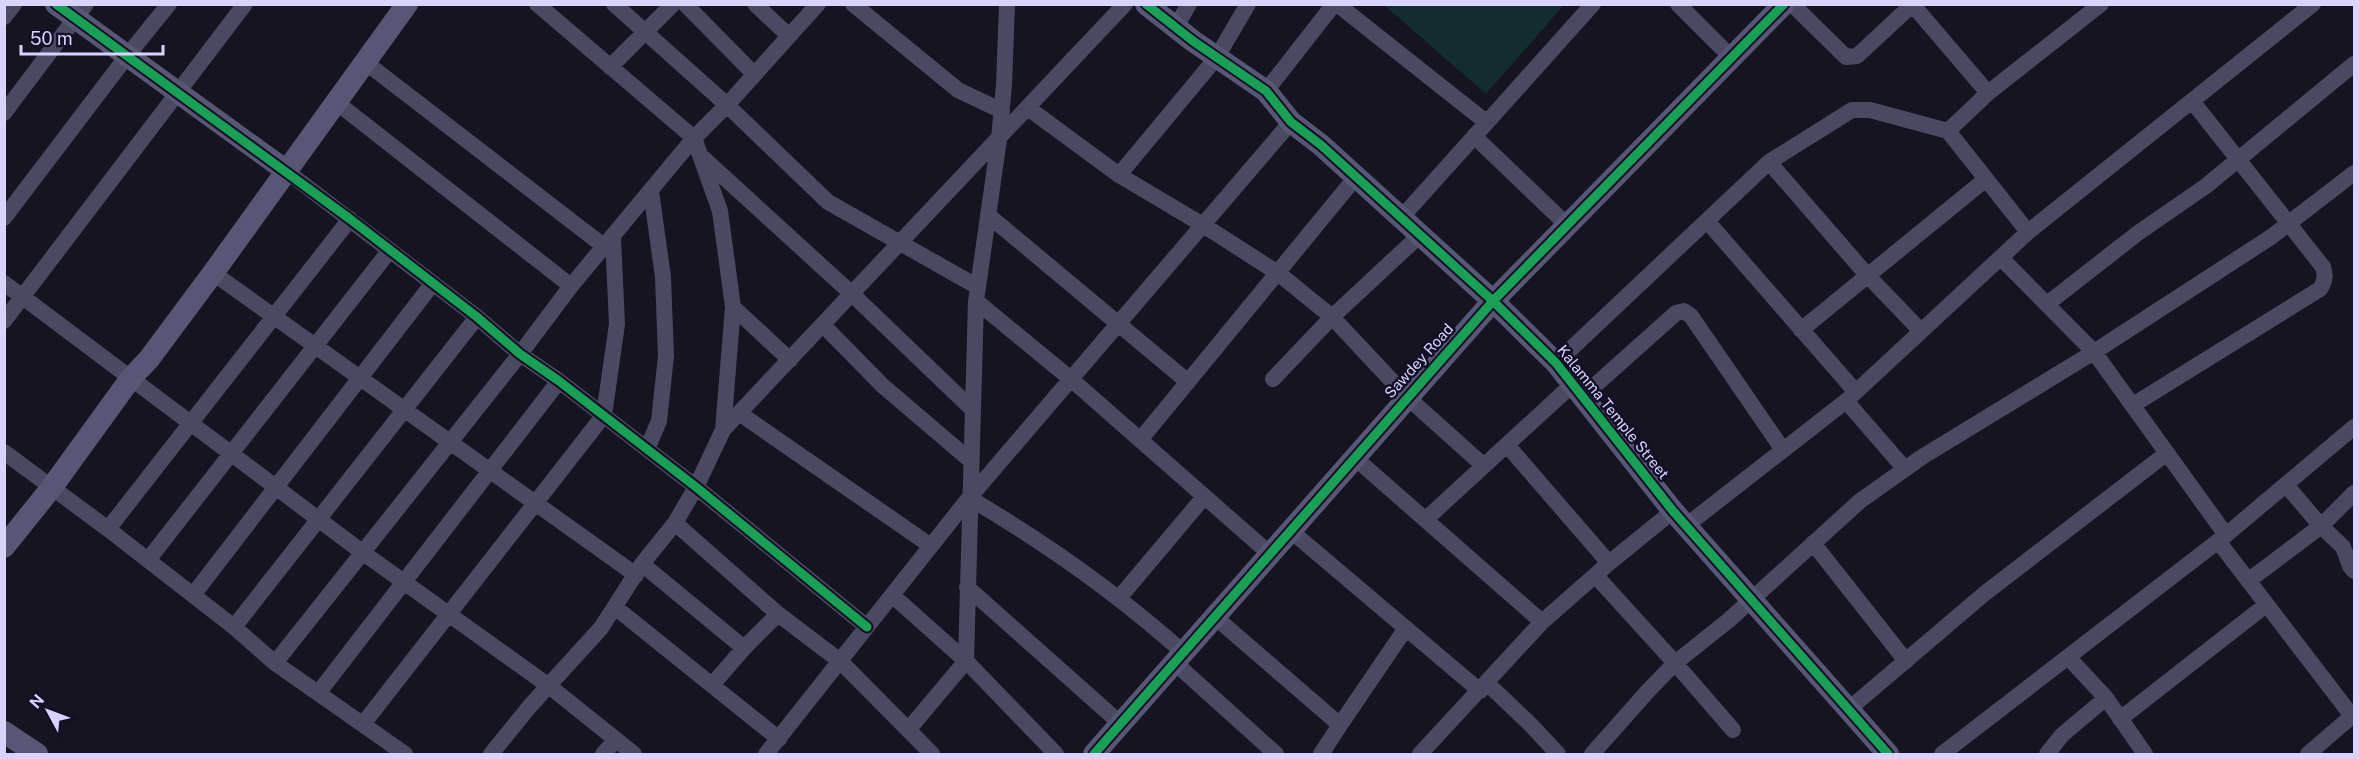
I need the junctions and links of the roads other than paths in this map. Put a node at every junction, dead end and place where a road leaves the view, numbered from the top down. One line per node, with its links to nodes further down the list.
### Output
1 (14, 4): 27 (street)
2 (56, 4): 26 (street)
3 (169, 4): 31 (street)
4 (244, 4): 39 (street)
5 (407, 4): 34 (street)
6 (537, 4): 36 (street)
7 (614, 4): 29 (street)
8 (673, 4): 29 (street)
9 (685, 4): 37 (street)
10 (755, 4): 30 (street)
11 (818, 4): 30 (street)
12 (853, 4): 45 (street)
13 (1125, 4): 44 (street)
14 (1146, 4): 28 (street, Kalamma Temple Street)
15 (1189, 4): 28 (street)
16 (1248, 4): 32 (street)
17 (1336, 4): 38 (street); 48 (street)
18 (1593, 4): 48 (street)
19 (1678, 4): 33 (street)
20 (1784, 4): 33 (street, Sawdey Road)
21 (1792, 4): 24 (street)
22 (2101, 4): 40 (street)
23 (2313, 4): 41 (street)
24 (1912, 5): 40 (street)
25 (1003, 6): 45 (street)
26 (80, 11): 31 (street); 46 (street)
27 (4, 17)
28 (1176, 27): 32 (street, Kalamma Temple Street)
29 (645, 33): 36 (street); 43 (street)
30 (789, 36): 37 (street)
31 (127, 56): 39 (street); 63 (street)
32 (1217, 57): 38 (street, Kalamma Temple Street); 58 (street)
33 (1732, 58): 69 (street, Sawdey Road)
34 (365, 62): 42 (street); 72 (street)
35 (2355, 64): 54 (street)
36 (610, 67): 51 (street)
37 (754, 74): 43 (street)
38 (1266, 91): 47 (street, Kalamma Temple Street)
39 (178, 92): 56 (street); 84 (street)
40 (1988, 93): 49 (street)
41 (2192, 101): 54 (street); 70 (street)
42 (336, 102): 56 (street); 81 (street)
43 (727, 105): 51 (street); 73 (street)
44 (1028, 108): 52 (street); 58 (street)
45 (1002, 111): 52 (street)
46 (4, 113)
47 (1292, 122): 59 (street, Kalamma Temple Street); 68 (street)
48 (1486, 122): 50 (street)
49 (1948, 131): 55 (street); 60 (street)
50 (1474, 136): 64 (street); 69 (street)
51 (694, 138): 53 (street); 61 (street)
52 (999, 139): 62 (street); 73 (street)
53 (700, 155): 82 (street); 87 (street)
54 (2240, 159): 67 (street); 86 (street)
55 (1769, 162): 66 (street); 78 (street)
56 (285, 170): 65 (street); 76 (street)
57 (2355, 173): 67 (street)
58 (1119, 175): 68 (street)
59 (1356, 177): 64 (street, Kalamma Temple Street); 77 (street)
60 (1986, 179): 70 (street); 78 (street)
61 (651, 191): 72 (street); 121 (street)
62 (988, 215): 83 (street); 92 (street)
63 (4, 218)
64 (1401, 218): 71 (street, Kalamma Temple Street)
65 (350, 219): 74 (street); 88 (street)
66 (1707, 221): 94 (street); 100 (street)
67 (2290, 223): 97 (street); 110 (street)
68 (1203, 225): 77 (street); 92 (street)
69 (1568, 225): 85 (street, Sawdey Road)
70 (2028, 232): 75 (street)
71 (1420, 235): 85 (street, Kalamma Temple Street); 90 (street)
72 (609, 242): 81 (street); 114 (street)
73 (901, 243): 82 (street); 83 (street)
74 (390, 250): 80 (street); 96 (street)
75 (2001, 258): 86 (street); 95 (street)
76 (213, 273): 88 (street); 101 (street)
77 (1278, 273): 90 (street); 106 (street)
78 (1868, 275): 94 (street); 95 (street)
79 (4, 283): 84 (street)
80 (433, 284): 89 (street); 102 (street)
81 (571, 286): 98 (street)
82 (852, 294): 93 (street); 111 (street)
83 (977, 294): 104 (street); 111 (street)
84 (23, 297): 91 (street); 101 (street)
85 (1492, 301): 100 (street, Kalamma Temple Street); 109 (street, Sawdey Road)
86 (2047, 304): 97 (street)
87 (733, 307): 99 (street); 117 (street)
88 (274, 317): 96 (street); 115 (street)
89 (477, 317): 98 (street); 112 (street)
90 (1332, 317): 103 (street); 109 (street)
91 (4, 321)
92 (1119, 324): 104 (street); 106 (street)
93 (823, 325): 99 (street); 127 (street)
94 (1802, 330): 108 (street)
95 (1920, 331): 108 (street)
96 (315, 346): 102 (street); 125 (street)
97 (2094, 352): 110 (street); 129 (street)
98 (520, 354): 105 (street); 119 (street)
99 (790, 360): 113 (street)
100 (1556, 363): 107 (street, Kalamma Temple Street)
101 (131, 378): 115 (street); 132 (street)
102 (360, 378): 112 (street); 133 (street)
103 (1273, 379)
104 (1072, 380): 118 (street); 137 (street)
105 (559, 381): 114 (street); 130 (street)
106 (1188, 382): 118 (street)
107 (1577, 391): 120 (street); 122 (street); 139 (street, Kalamma Temple Street)
108 (1850, 396): 122 (street); 129 (street)
109 (1407, 397): 126 (street, Sawdey Road); 128 (street)
110 (2133, 405): 124 (street)
111 (972, 409): 127 (street)
112 (404, 410): 119 (street); 140 (street)
113 (739, 413): 117 (street); 148 (street)
114 (604, 415): 121 (street); 138 (street)
115 (191, 423): 125 (street); 144 (street)
116 (2355, 427): 131 (street)
117 (723, 430): 134 (street)
118 (1140, 440): 136 (street)
119 (450, 442): 130 (street); 150 (street)
120 (1507, 445): 128 (street); 153 (street)
121 (647, 449): 134 (street)
122 (1783, 450): 139 (street)
123 (4, 452): 132 (street)
124 (2167, 453): 146 (street); 178 (street)
125 (231, 454): 133 (street); 152 (street)
126 (1355, 458): 141 (street); 145 (street, Sawdey Road)
127 (971, 461): 137 (street)
128 (1484, 466): 141 (street)
129 (1905, 469): 147 (street)
130 (489, 470): 138 (street); 158 (street)
131 (2286, 484): 143 (street); 146 (street)
132 (52, 487): 144 (street); 149 (street)
133 (276, 487): 140 (street); 160 (street)
134 (696, 487): 142 (street); 171 (street)
135 (2355, 493): 143 (street)
136 (1204, 496): 151 (street); 162 (street)
137 (969, 498): 148 (street); 159 (street); 162 (street)
138 (535, 503): 154 (street); 166 (street)
139 (1680, 518): 153 (street); 163 (street, Kalamma Temple Street)
140 (318, 519): 150 (street); 170 (street)
141 (1426, 519): 169 (street)
142 (675, 523): 154 (street); 167 (street)
143 (2321, 526): 155 (street); 157 (street)
144 (108, 529): 152 (street)
145 (1291, 531): 151 (street, Sawdey Road); 172 (street)
146 (2222, 538): 157 (street); 174 (street)
147 (1813, 543): 163 (street); 178 (street)
148 (931, 546): 161 (street)
149 (4, 547)
150 (362, 552): 158 (street); 179 (street)
151 (1270, 555): 168 (street, Sawdey Road)
152 (148, 560): 160 (street)
153 (1609, 562): 156 (street)
154 (639, 570): 165 (street); 173 (street)
155 (2355, 571)
156 (1596, 576): 169 (street); 180 (street)
157 (2248, 581): 164 (street)
158 (404, 582): 166 (street); 184 (street)
159 (967, 586): 177 (street); 190 (street)
160 (193, 595): 170 (street)
161 (892, 595): 171 (street); 177 (street)
162 (1119, 598): 175 (street)
163 (1751, 598): 180 (street); 186 (street, Kalamma Temple Street)
164 (2266, 604): 187 (street); 188 (street)
165 (616, 608): 181 (street); 182 (street)
166 (448, 614): 181 (street); 189 (street)
167 (778, 614): 173 (street); 176 (street)
168 (1215, 618): 175 (street, Sawdey Road); 191 (street)
169 (1542, 622): 183 (street)
170 (234, 627): 179 (street)
171 (867, 627): 176 (street)
172 (1406, 628): 183 (street); 191 (street)
173 (744, 648): 182 (street)
174 (2068, 657): 185 (street); 212 (street)
175 (1180, 658): 190 (street, Sawdey Road); 206 (street)
176 (840, 661): 192 (street); 194 (street)
177 (966, 661): 192 (street); 204 (street)
178 (1906, 661): 186 (street)
179 (275, 663): 184 (street)
180 (1675, 663): 193 (street); 210 (street)
181 (549, 686): 195 (street); 199 (street)
182 (712, 686): 194 (street)
183 (1483, 687): 208 (street); 209 (street)
184 (319, 692): 189 (street)
185 (2106, 698): 188 (street); 213 (street)
186 (1849, 708): 211 (street, Kalamma Temple Street)
187 (2353, 715): 215 (street)
188 (2120, 719): 214 (street)
189 (363, 724): 198 (street)
190 (1121, 724): 205 (street, Sawdey Road)
191 (1340, 725): 207 (street)
192 (908, 730): 203 (street)
193 (1732, 730)
194 (778, 739): 202 (street)
195 (616, 740): 200 (street); 201 (street)
196 (10, 742): 197 (street)
197 (37, 754)
198 (405, 754)
199 (491, 754)
200 (603, 754)
201 (634, 754)
202 (766, 754)
203 (932, 754)
204 (1056, 754)
205 (1094, 754)
206 (1276, 754)
207 (1321, 754)
208 (1420, 754)
209 (1558, 754)
210 (1592, 754)
211 (1888, 754)
212 (1942, 754)
213 (2047, 754)
214 (2145, 754)
215 (2308, 754)

